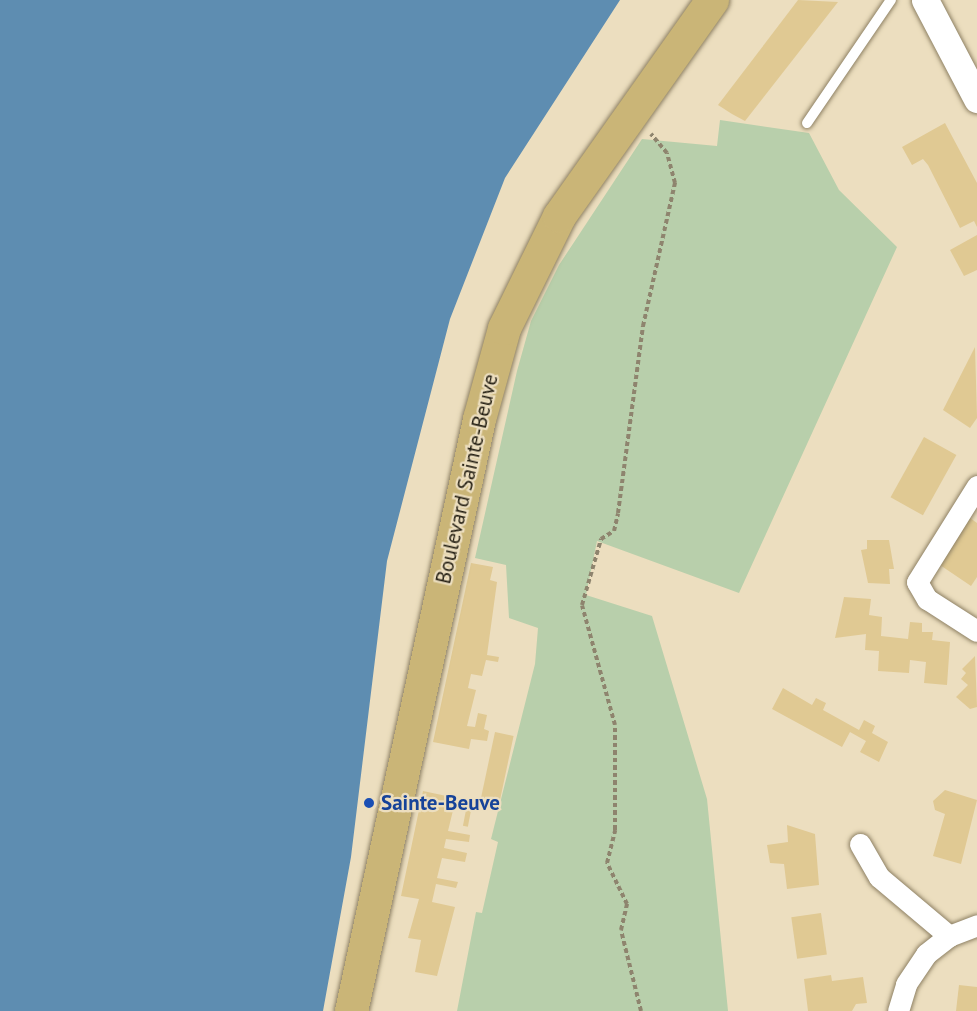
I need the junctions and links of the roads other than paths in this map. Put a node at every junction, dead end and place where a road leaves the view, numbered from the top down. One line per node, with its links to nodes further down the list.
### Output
1 (712, 0): 11 (main road, Boulevard Sainte-Beuve)
2 (891, 0): 5 (lane)
3 (925, 0): 4 (street)
4 (977, 99)
5 (807, 123)
6 (977, 486): 7 (street)
7 (977, 631)
8 (860, 844): 10 (street)
9 (977, 925): 10 (street)
10 (949, 936): 12 (street)
11 (351, 1011)
12 (898, 1011)

